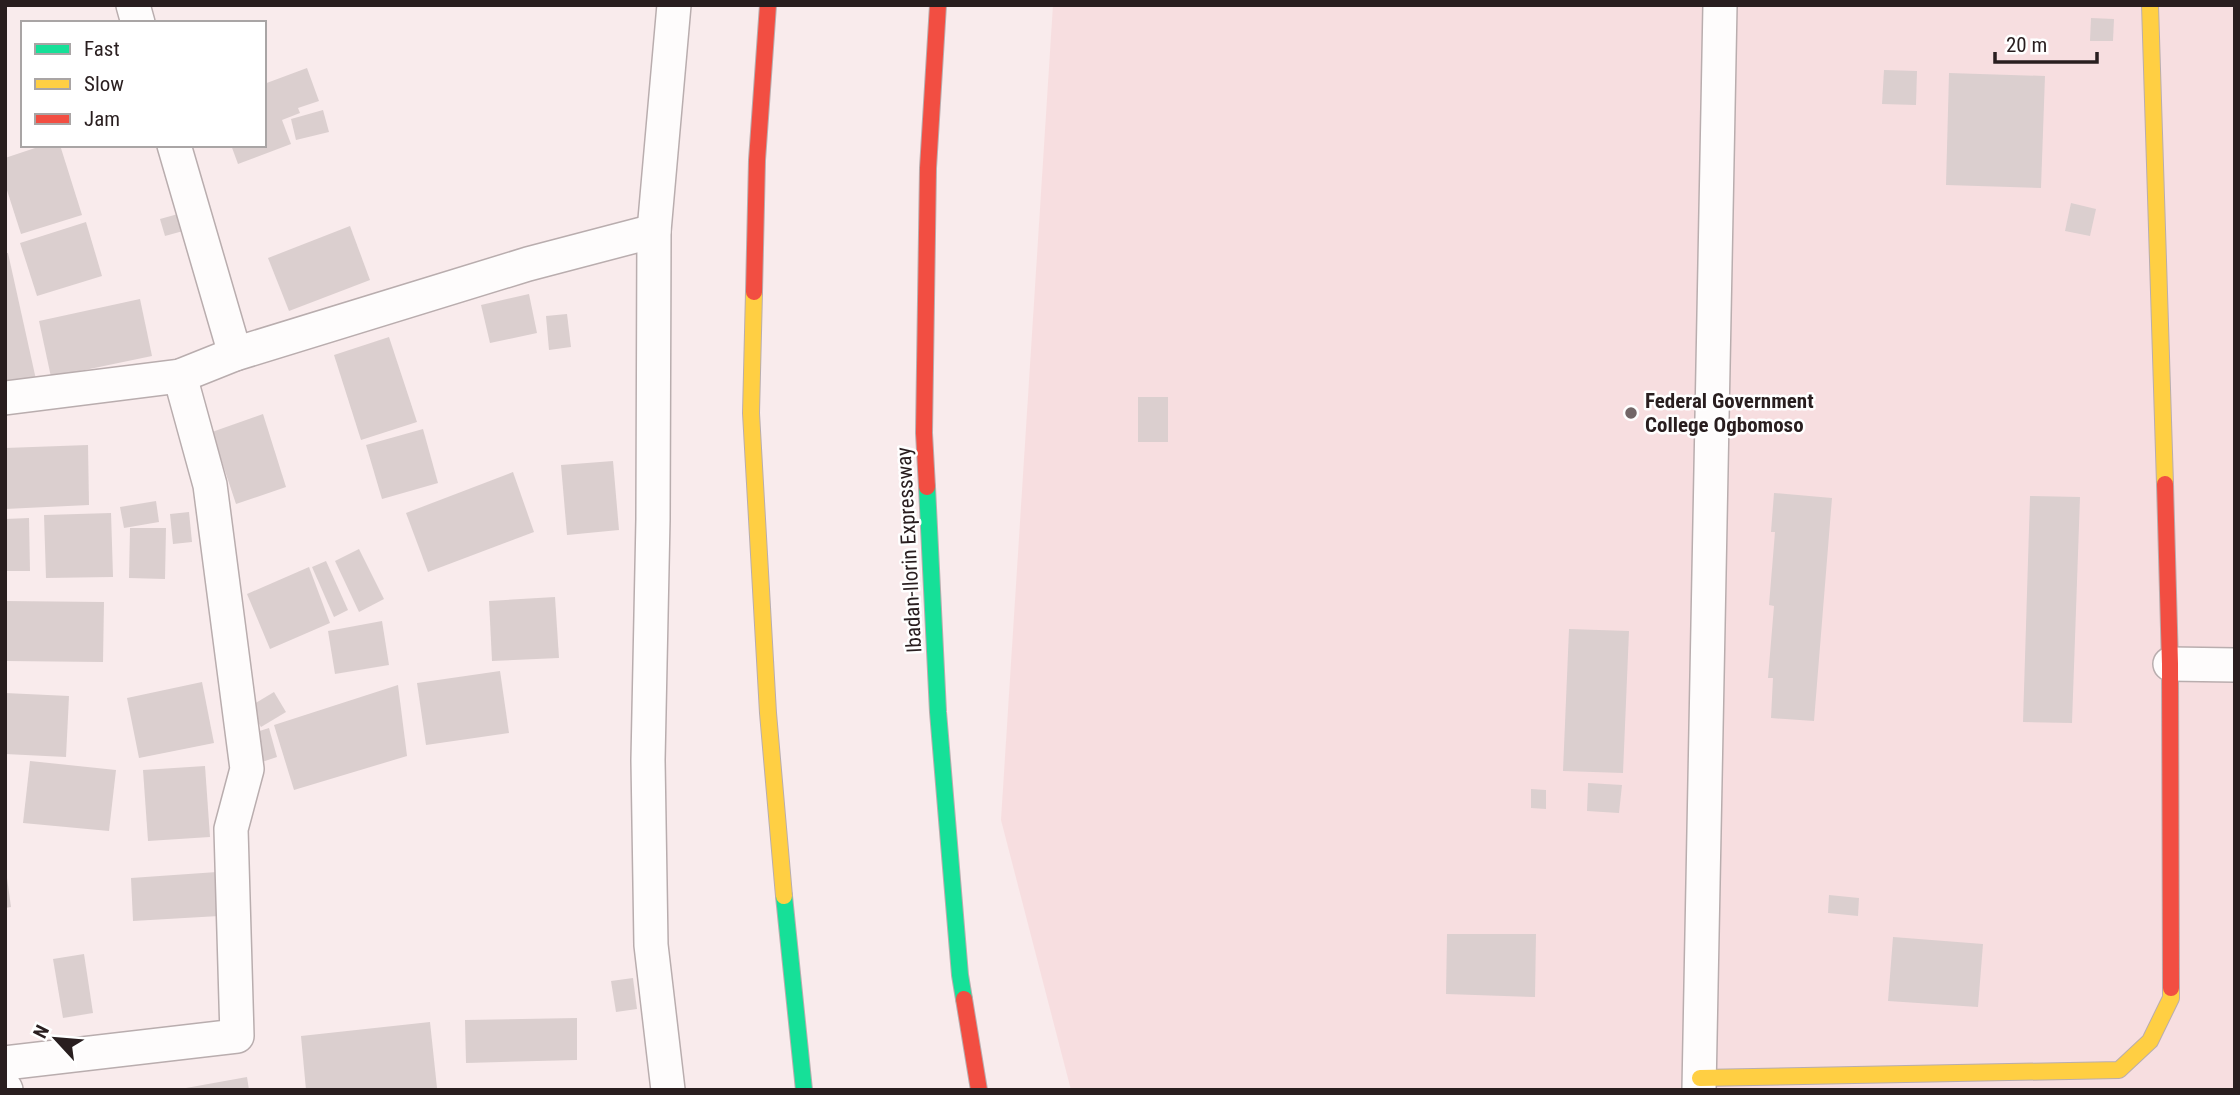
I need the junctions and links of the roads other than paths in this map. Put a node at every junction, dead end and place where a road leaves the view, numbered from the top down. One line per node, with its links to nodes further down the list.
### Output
1 (674, 5): 7 (street)
2 (768, 5): 16 (main road)
3 (939, 5): 17 (main road, Ibadan-Ilorin Expressway)
4 (1720, 5): 14 (street)
5 (2150, 5): 11 (main road)
6 (175, 147): 8 (street)
7 (654, 231): 8 (street); 15 (street)
8 (235, 354): 9 (street)
9 (180, 376): 10 (street); 13 (street)
10 (5, 398)
11 (2170, 664): 12 (street); 14 (main road)
12 (2235, 665)
13 (5, 1063)
14 (1700, 1084)
15 (667, 1090)
16 (804, 1090)
17 (979, 1090)

